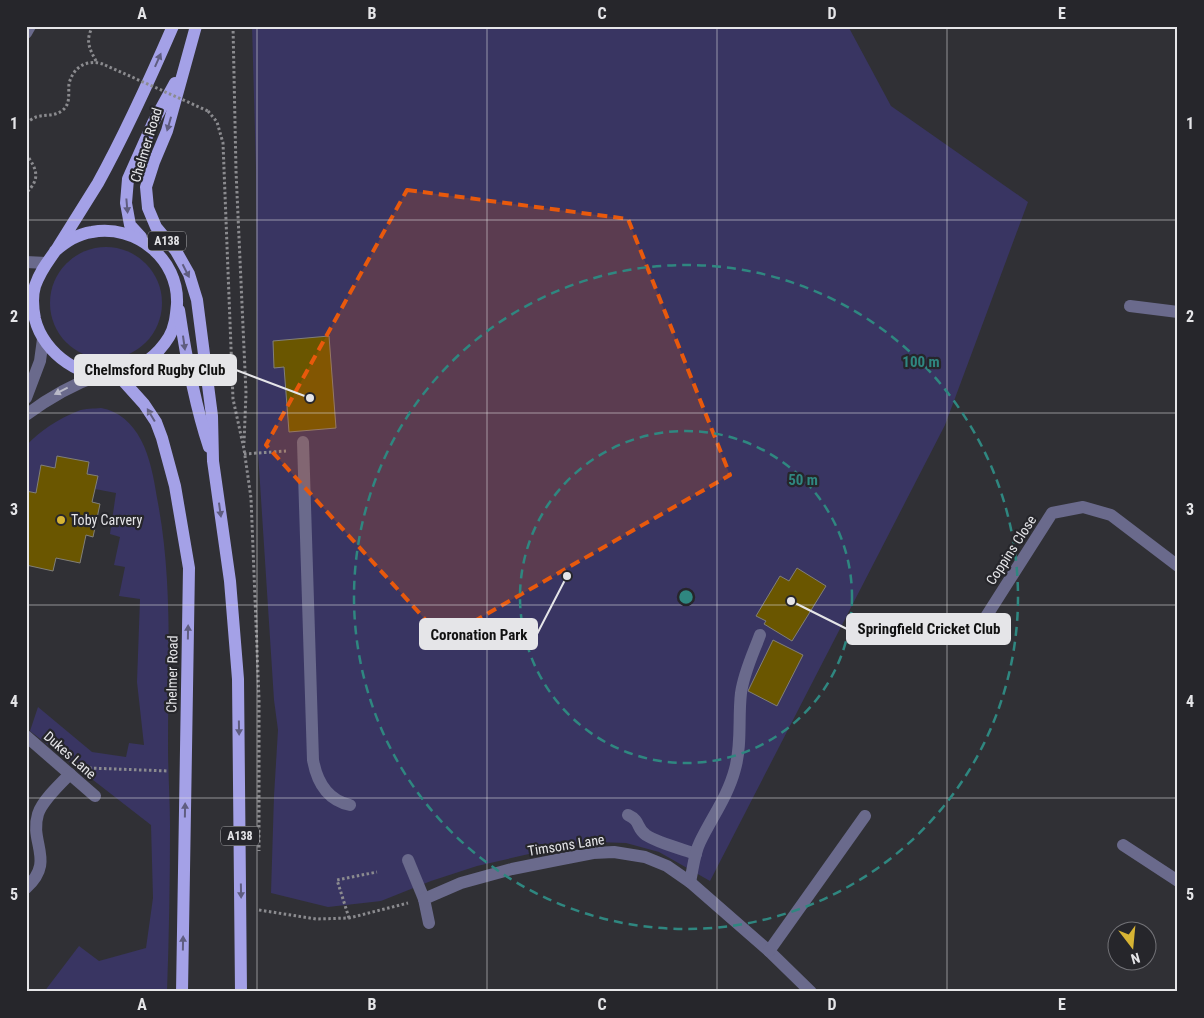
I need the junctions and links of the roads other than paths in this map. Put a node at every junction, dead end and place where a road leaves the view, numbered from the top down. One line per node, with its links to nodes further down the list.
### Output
1 (30, 26): 4 (street)
2 (173, 26): 7 (main road, Chelmer Road / A138, one-way to 2)
3 (196, 26): 5 (main road, Chelmer Road / A138)
4 (26, 33)
5 (185, 66): 6 (main road, Chelmer Road / A138, one-way to 6); 20 (main road, Chelmer Road / A138, one-way to 20)
6 (149, 245): 7 (main road, Chelmer Road / A138); 10 (main road, Chelmer Road / A138)
7 (55, 251): 9 (main road, Chelmer Road / A138)
8 (26, 262): 9 (street)
9 (46, 263): 12 (main road, Chelmer Road / A138)
10 (177, 295): 16 (main road, Chelmer Road / A138); 20 (main road, Chelmer Road / A138, one-way to 20)
11 (1130, 306): 13 (street)
12 (30, 307): 14 (main road, Chelmer Road / A138)
13 (1178, 312)
14 (43, 339): 15 (main road, Chelmer Road / A138); 17 (street)
15 (100, 374): 16 (main road, Chelmer Road / A138); 18 (street, one-way to 18)
16 (118, 374): 39 (main road, Chelmer Road, one-way to 16)
17 (26, 398)
18 (26, 415)
19 (303, 446): 27 (street)
20 (213, 461): 40 (main road, Chelmer Road / A138, one-way to 40)
21 (1178, 566): 22 (street, Coppins Close)
22 (982, 624)
23 (760, 635): 31 (street)
24 (26, 736): 25 (street, Dukes Lane)
25 (65, 770): 26 (street, Dukes Lane); 35 (street)
26 (95, 796)
27 (350, 805)
28 (628, 815): 31 (street)
29 (865, 816): 38 (street)
30 (1124, 845): 33 (street)
31 (696, 854): 34 (street)
32 (408, 860): 36 (street)
33 (1178, 881)
34 (690, 882): 36 (street, Timsons Lane); 38 (street, Timsons Lane)
35 (26, 888)
36 (424, 899): 37 (street)
37 (429, 922)
38 (769, 951): 41 (street, Timsons Lane)
39 (182, 992)
40 (241, 992)
41 (811, 992)

